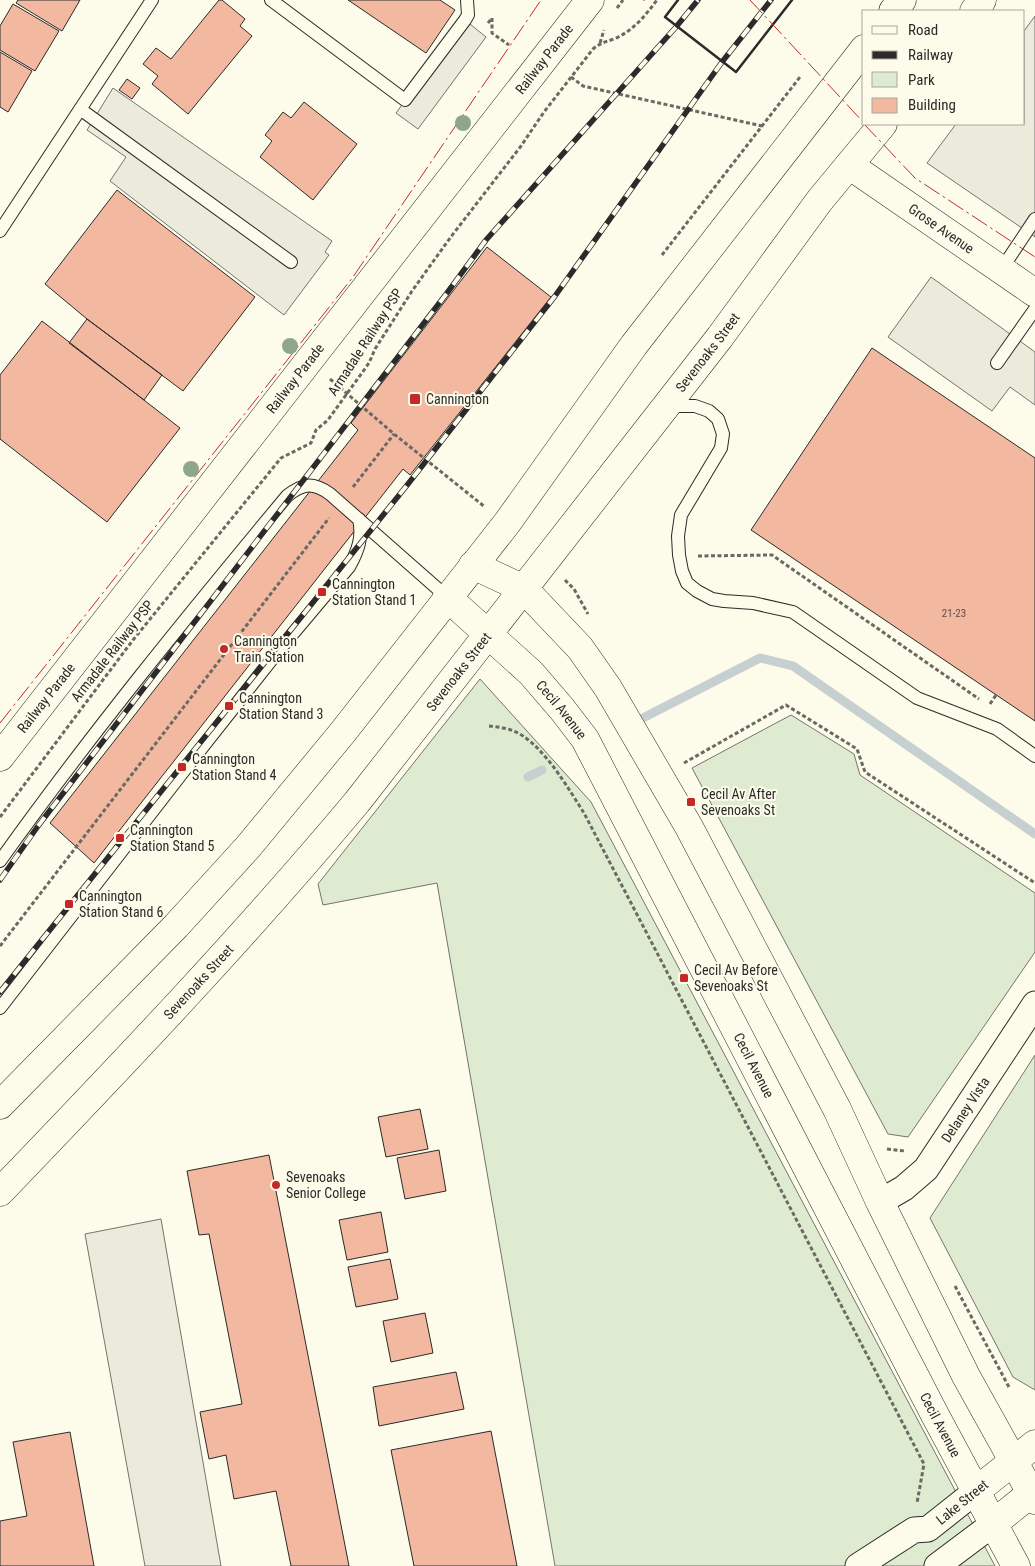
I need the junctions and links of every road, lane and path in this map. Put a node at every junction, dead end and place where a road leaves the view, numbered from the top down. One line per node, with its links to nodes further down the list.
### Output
1 (152, 0): 13 (lane)
2 (271, 0): 3 (lane)
3 (467, 0)
4 (590, 0): 24 (main road, Railway Parade)
5 (657, 0): 11 (path, Armadale Railway PSP)
6 (902, 0): 7 (main road)
7 (894, 10)
8 (485, 28): 9 (path)
9 (492, 33)
10 (862, 51): 33 (main road)
11 (571, 77): 15 (path); 26 (path, Armadale Railway PSP)
12 (800, 77): 15 (path)
13 (80, 109): 18 (lane); 20 (lane)
14 (882, 125): 16 (main road, Sevenoaks Street)
15 (762, 126): 19 (path)
16 (849, 165): 21 (main road, Grose Avenue); 27 (main road, Sevenoaks Street)
17 (1035, 219): 21 (lane)
18 (0, 231)
19 (662, 255)
20 (291, 262)
21 (1001, 270): 22 (main road, Grose Avenue)
22 (1035, 293)
23 (1035, 308): 25 (lane)
24 (310, 359): 26 (path); 42 (main road, Railway Parade)
25 (997, 362)
26 (346, 394): 28 (path); 44 (path, Armadale Railway PSP)
27 (661, 412): 34 (main road, Sevenoaks Street); 41 (lane)
28 (394, 434): 29 (path); 30 (path)
29 (446, 474)
30 (341, 503): 31 (lane); 45 (lane); 47 (path)
31 (359, 519): 35 (lane); 49 (lane)
32 (697, 550): 38 (path)
33 (473, 566): 34 (main road); 35 (main road)
34 (524, 589): 36 (main road, Sevenoaks Street); 52 (main road)
35 (447, 597): 36 (main road, Cecil Avenue); 50 (main road)
36 (488, 633): 51 (main road, Sevenoaks Street); 57 (main road, Cecil Avenue)
37 (996, 695): 39 (path)
38 (981, 700)
39 (989, 706)
40 (489, 726): 59 (path)
41 (1035, 756)
42 (0, 757)
43 (682, 765): 46 (path)
44 (0, 817)
45 (0, 861)
46 (1035, 883)
47 (0, 946)
48 (1035, 1004): 52 (street, Delaney Vista)
49 (0, 1008)
50 (0, 1105)
51 (0, 1192)
52 (880, 1202): 56 (main road)
53 (953, 1282): 54 (path)
54 (1010, 1389)
55 (1035, 1444): 56 (main road, Lake Street)
56 (1013, 1460): 57 (main road, Lake Street); 58 (main road)
57 (976, 1491): 60 (main road, Cecil Avenue); 61 (street, Lake Street)
58 (1034, 1494): 60 (main road)
59 (916, 1508)
60 (993, 1524): 62 (street); 63 (main road, Cecil Avenue)
61 (858, 1566)
62 (937, 1566)
63 (1016, 1566)

